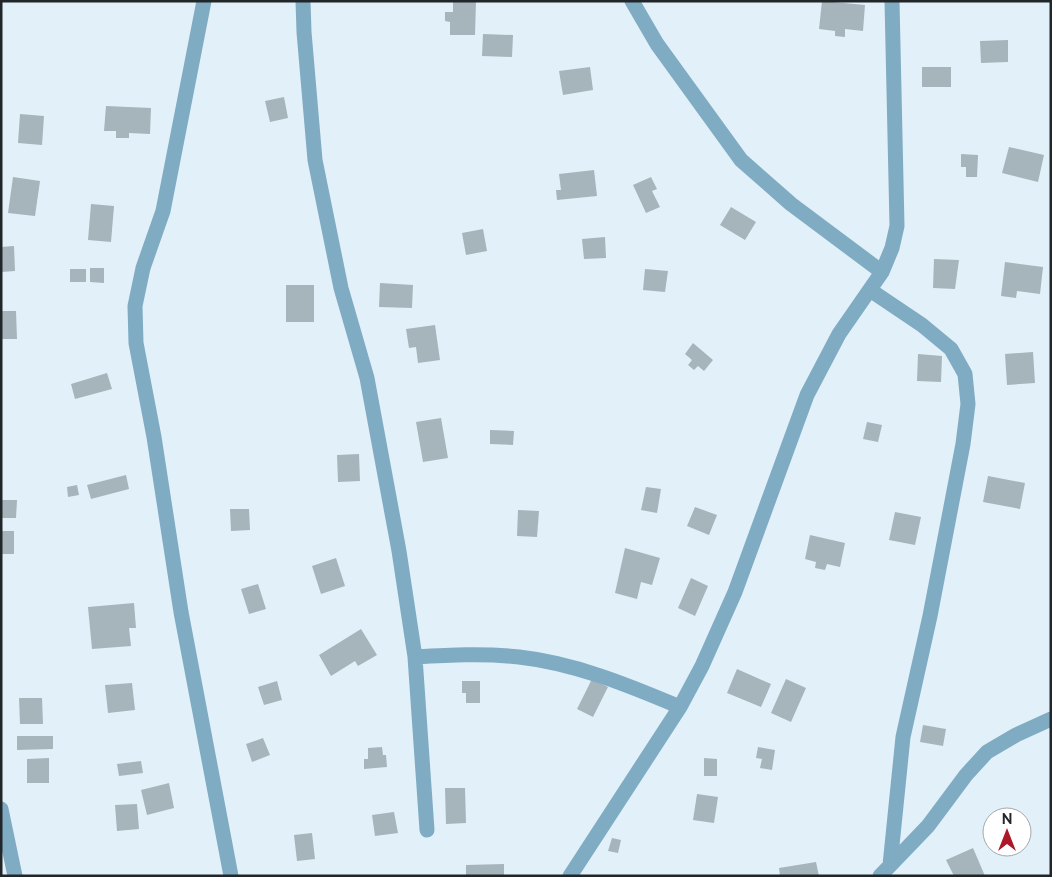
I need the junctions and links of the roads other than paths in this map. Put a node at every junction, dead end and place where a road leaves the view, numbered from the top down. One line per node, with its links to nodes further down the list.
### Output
1 (204, 1): 14 (street)
2 (304, 1): 7 (street)
3 (632, 1): 5 (street)
4 (892, 1): 5 (street)
5 (882, 272): 6 (street)
6 (870, 290): 8 (street); 12 (street)
7 (415, 657): 8 (street); 11 (street)
8 (680, 707): 15 (street)
9 (1051, 719): 12 (street)
10 (1, 809): 13 (street)
11 (427, 830)
12 (890, 869)
13 (15, 876)
14 (231, 876)
15 (570, 876)

